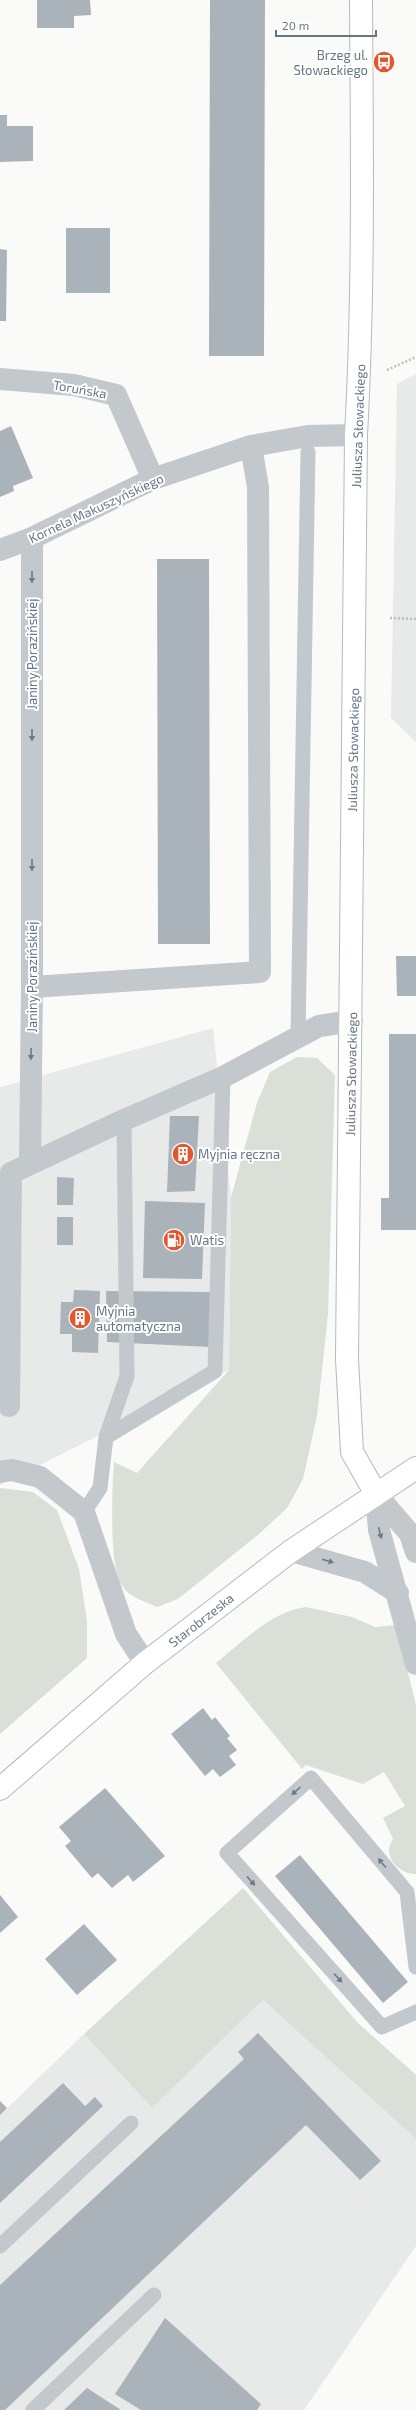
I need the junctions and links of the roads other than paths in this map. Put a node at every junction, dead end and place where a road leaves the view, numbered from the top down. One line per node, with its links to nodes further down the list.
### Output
1 (361, 0): 3 (street, Juliusza Słowackiego)
2 (0, 379): 6 (street, Toruńska)
3 (356, 435): 4 (street, Kornela Makuszyńskiego); 10 (street, Juliusza Słowackiego)
4 (251, 446): 6 (street, Kornela Makuszyńskiego); 9 (street)
5 (308, 452): 11 (lane)
6 (153, 480): 7 (street, Kornela Makuszyńskiego)
7 (32, 538): 8 (street, Kornela Makuszyńskiego); 9 (street, Janiny Porazińskiej, one-way to 9)
8 (0, 550)
9 (32, 987): 14 (street, Janiny Porazińskiej, one-way to 14)
10 (352, 1021): 11 (street); 19 (street, Juliusza Słowackiego)
11 (298, 1036): 12 (street)
12 (223, 1077): 13 (street); 16 (lane)
13 (124, 1120): 14 (street); 16 (lane)
14 (30, 1163): 15 (street)
15 (9, 1406)
16 (106, 1437): 20 (lane)
17 (416, 1468): 19 (street, Starobrzeska)
18 (0, 1472): 20 (street)
19 (376, 1494): 21 (street, Starobrzeska); 22 (street); 23 (street, one-way to 23)
20 (84, 1512): 24 (street)
21 (291, 1551): 23 (street, one-way to 23); 24 (street, Starobrzeska)
22 (416, 1552)
23 (398, 1593): 25 (street)
24 (144, 1663): 26 (street, Starobrzeska)
25 (416, 1664)
26 (0, 1789)
27 (411, 1891): 28 (lane); 29 (lane, one-way to 29)
28 (416, 1967)
29 (416, 2012)
30 (131, 2123): 31 (lane)
31 (0, 2246)
32 (154, 2295): 33 (lane)
33 (33, 2410)

